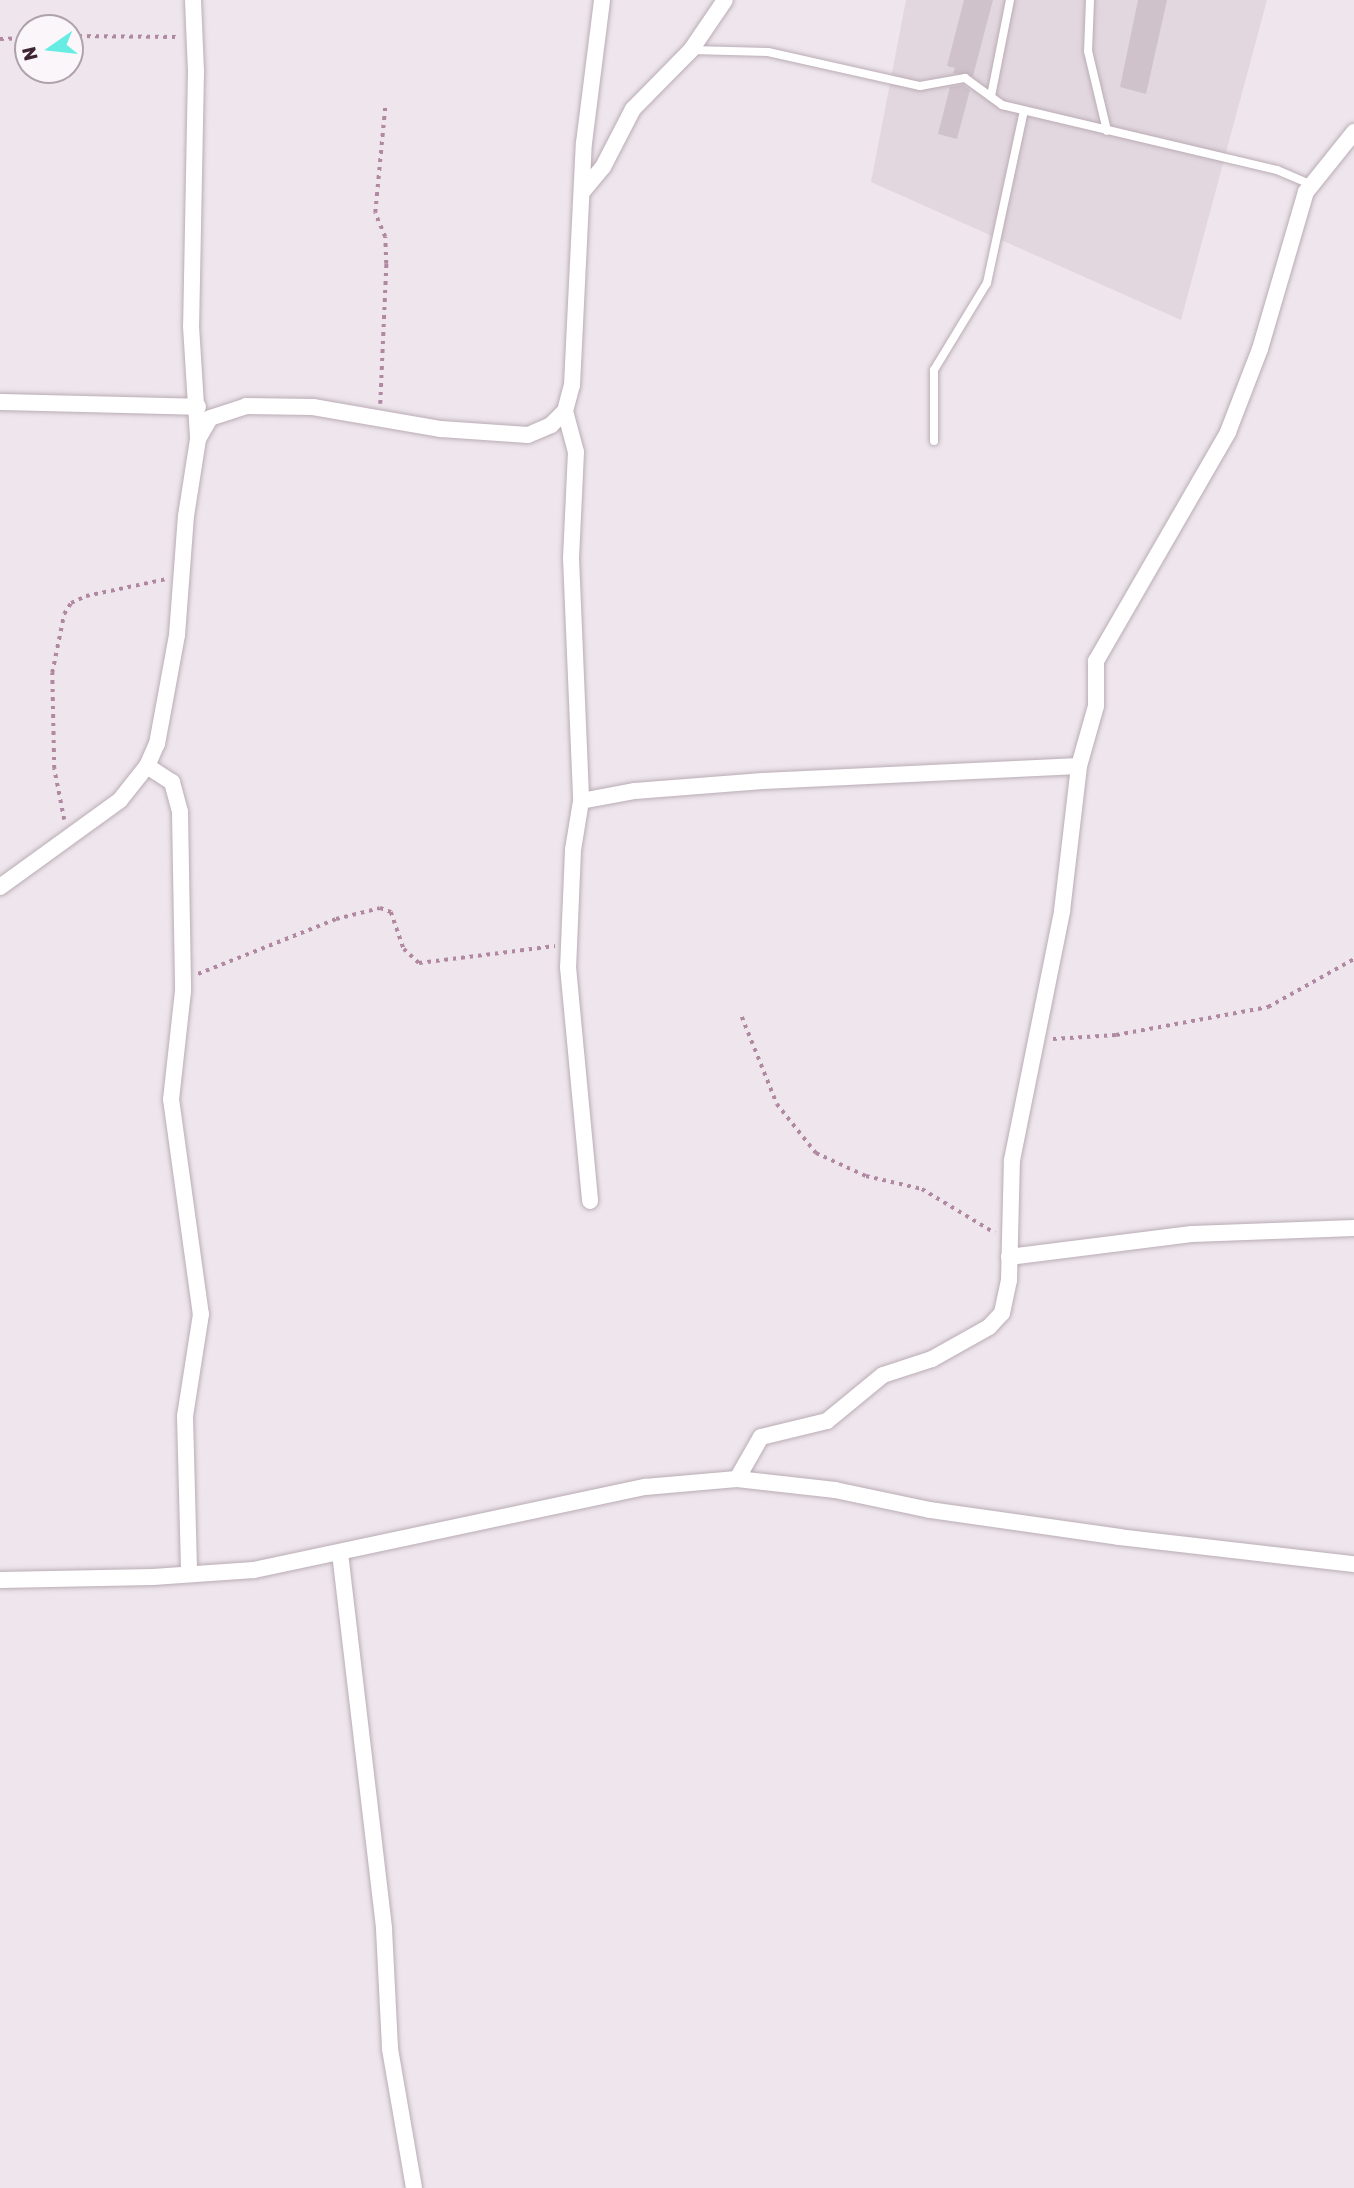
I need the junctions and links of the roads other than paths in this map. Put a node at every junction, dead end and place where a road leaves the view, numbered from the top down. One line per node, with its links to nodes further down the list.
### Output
1 (193, 0): 14 (street)
2 (602, 0): 12 (street)
3 (726, 0): 6 (street)
4 (1010, 0): 7 (lane)
5 (1090, 0): 9 (lane)
6 (691, 50): 7 (lane); 12 (street)
7 (991, 96): 8 (lane)
8 (1024, 111): 9 (lane); 17 (lane)
9 (1107, 131): 11 (lane)
10 (1354, 132): 11 (street)
11 (1310, 184): 19 (street)
12 (582, 192): 15 (street)
13 (0, 402): 14 (street)
14 (198, 407): 16 (street)
15 (565, 411): 16 (street); 20 (street)
16 (198, 439): 18 (street)
17 (934, 441)
18 (147, 766): 21 (street); 28 (street)
19 (1079, 766): 20 (street); 24 (street)
20 (581, 801): 22 (street)
21 (0, 887)
22 (590, 1201)
23 (1354, 1228): 24 (street)
24 (1009, 1249): 25 (street)
25 (737, 1479): 26 (street); 27 (street)
26 (340, 1553): 28 (street); 30 (street)
27 (1354, 1564)
28 (189, 1574): 29 (street)
29 (0, 1580)
30 (414, 2188)

